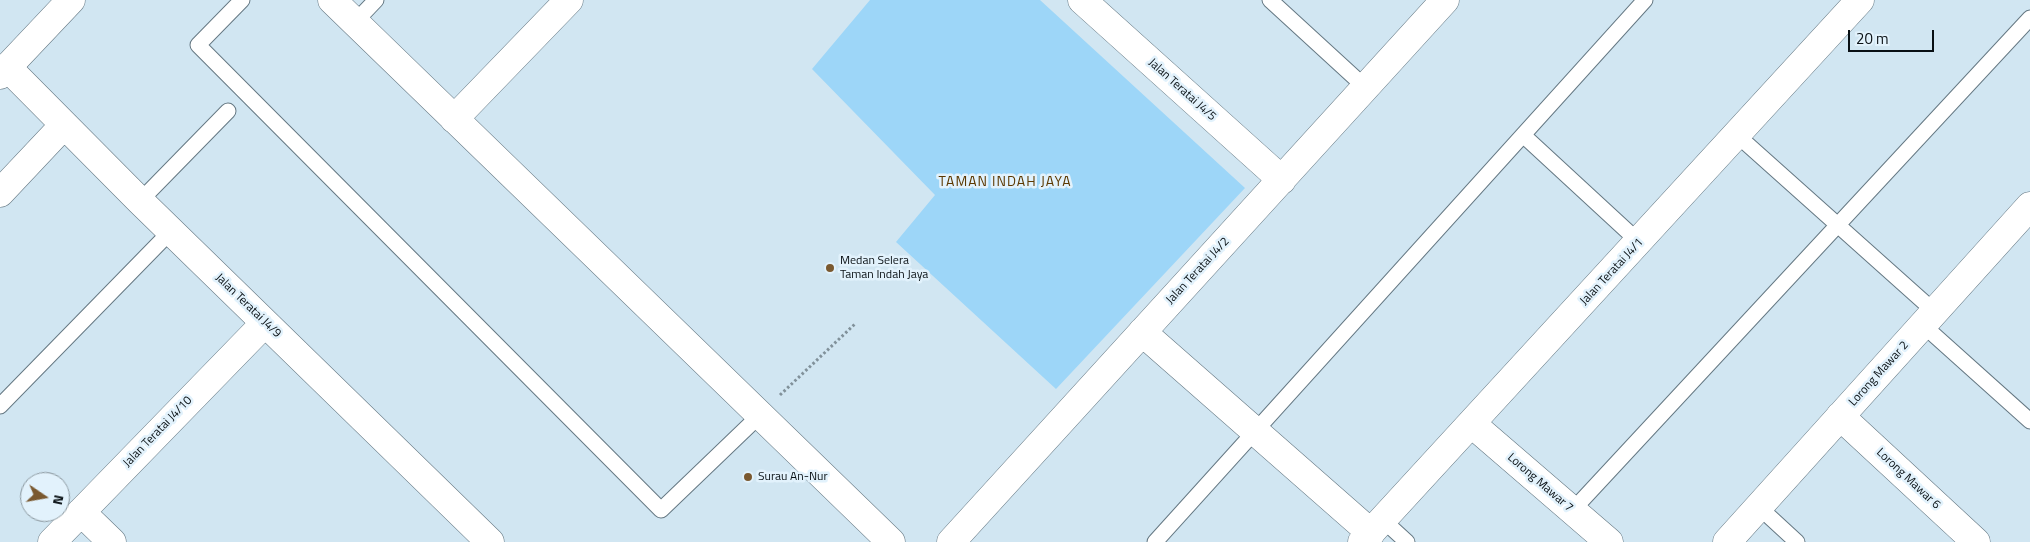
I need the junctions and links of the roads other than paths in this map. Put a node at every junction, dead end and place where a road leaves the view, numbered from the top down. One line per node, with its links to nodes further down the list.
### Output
1 (71, 0): 13 (street)
2 (242, 0): 31 (lane)
3 (332, 0): 12 (street)
4 (376, 0): 12 (lane)
5 (569, 0): 16 (street)
6 (1082, 0): 20 (street, Jalan Teratai J4/5)
7 (1270, 0): 14 (lane)
8 (1445, 0): 14 (street, Jalan Teratai J4/2)
9 (1645, 0): 18 (lane)
10 (1860, 0): 19 (street, Jalan Teratai J4/1)
11 (2030, 18): 24 (lane)
12 (355, 22): 16 (street)
13 (4, 71): 17 (street, Jalan Teratai J4/9)
14 (1366, 88): 20 (street, Jalan Teratai J4/2)
15 (228, 111): 22 (lane)
16 (454, 119): 31 (street)
17 (64, 126): 21 (street); 22 (street, Jalan Teratai J4/9)
18 (1523, 135): 26 (lane); 35 (lane)
19 (1736, 135): 24 (lane); 26 (street, Jalan Teratai J4/1)
20 (1282, 180): 29 (street, Jalan Teratai J4/2)
21 (0, 193)
22 (140, 201): 25 (street, Jalan Teratai J4/9)
23 (2030, 206): 27 (street, Lorong Mawar 2)
24 (1837, 226): 27 (lane); 37 (lane)
25 (171, 231): 28 (street, Jalan Teratai J4/9); 30 (lane)
26 (1639, 242): 34 (street, Jalan Teratai J4/1)
27 (1929, 319): 32 (street, Lorong Mawar 2); 33 (lane)
28 (265, 323): 38 (street, Jalan Teratai J4/10); 42 (street, Jalan Teratai J4/9)
29 (1142, 332): 35 (street); 44 (street, Jalan Teratai J4/2)
30 (0, 406)
31 (760, 415): 43 (street)
32 (1840, 416): 36 (street, Lorong Mawar 2); 50 (street, Lorong Mawar 6)
33 (2030, 421)
34 (1472, 424): 37 (street, Lorong Mawar 7); 39 (street, Jalan Teratai J4/1)
35 (1255, 431): 39 (street); 45 (lane)
36 (1759, 507): 48 (street, Lorong Mawar 2); 49 (lane)
37 (1572, 511): 47 (street, Lorong Mawar 7)
38 (81, 512): 40 (street, Jalan Teratai J4/10); 41 (street)
39 (1372, 532): 46 (lane)
40 (52, 542)
41 (112, 542)
42 (490, 542)
43 (891, 542)
44 (951, 542)
45 (1155, 542)
46 (1407, 542)
47 (1609, 542)
48 (1728, 542)
49 (1798, 542)
50 (1976, 542)

